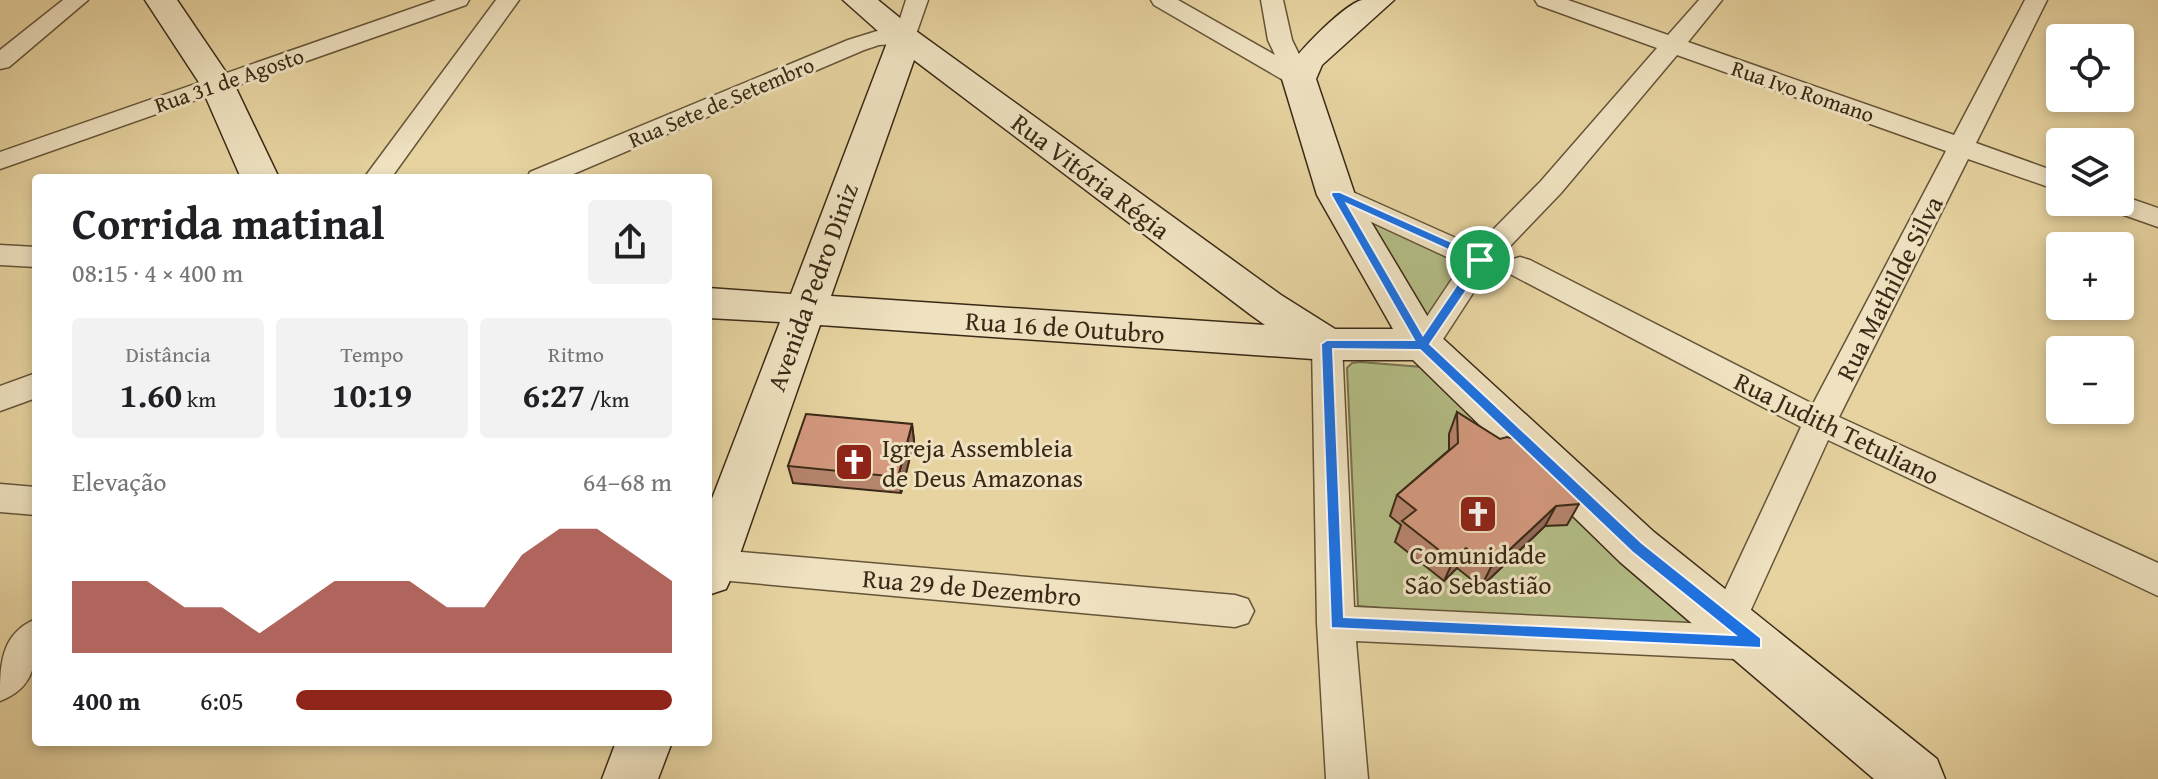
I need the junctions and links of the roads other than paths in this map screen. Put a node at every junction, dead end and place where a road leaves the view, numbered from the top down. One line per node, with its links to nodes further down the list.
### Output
1 (77, 0): 14 (street)
2 (161, 0): 16 (street)
3 (458, 0): 16 (street, Rua 31 de Agosto)
4 (508, 0): 20 (street)
5 (859, 0): 12 (street, Rua Vitória Régia)
6 (1162, 0): 15 (street)
7 (1272, 0): 15 (street)
8 (1378, 0): 15 (street)
9 (1546, 0): 13 (street, Rua Ivo Romano)
10 (1711, 0): 13 (street)
11 (2036, 0): 17 (street, Rua Mathilde Silva)
12 (911, 19): 21 (street, Rua Sete de Setembro); 31 (street, Avenida Pedro Diniz); 32 (street, Rua Vitória Régia)
13 (1673, 46): 17 (street, Rua Ivo Romano); 28 (street)
14 (0, 62)
15 (1299, 79): 23 (street)
16 (217, 84): 18 (street, Rua 31 de Agosto); 19 (street)
17 (1963, 146): 22 (street, Rua Ivo Romano); 36 (street, Rua Mathilde Silva)
18 (0, 161)
19 (258, 174)
20 (380, 174)
21 (550, 174)
22 (2046, 177)
23 (1336, 195): 28 (street); 33 (street)
24 (2134, 209): 25 (street)
25 (2158, 218)
26 (0, 255): 27 (street)
27 (32, 257)
28 (1480, 260): 33 (street)
29 (1520, 267): 36 (street, Rua Judith Tetuliano)
30 (712, 303): 31 (street, Rua 16 de Outubro)
31 (803, 309): 32 (street, Rua 16 de Outubro); 39 (street, Avenida Pedro Diniz)
32 (1327, 344): 33 (street, Rua 16 de Outubro); 43 (street)
33 (1423, 345): 44 (street)
34 (32, 387): 35 (street)
35 (0, 399)
36 (1820, 422): 41 (street, Rua Judith Tetuliano); 44 (street, Rua Mathilde Silva)
37 (0, 498): 38 (street)
38 (32, 501)
39 (712, 559)
40 (712, 567): 42 (street, Rua 29 de Dezembro)
41 (2158, 580)
42 (1235, 611)
43 (1336, 623): 44 (street); 49 (street)
44 (1741, 633): 50 (street)
45 (32, 641): 46 (street)
46 (0, 683)
47 (642, 746): 48 (street)
48 (630, 779)
49 (1347, 779)
50 (1917, 779)

